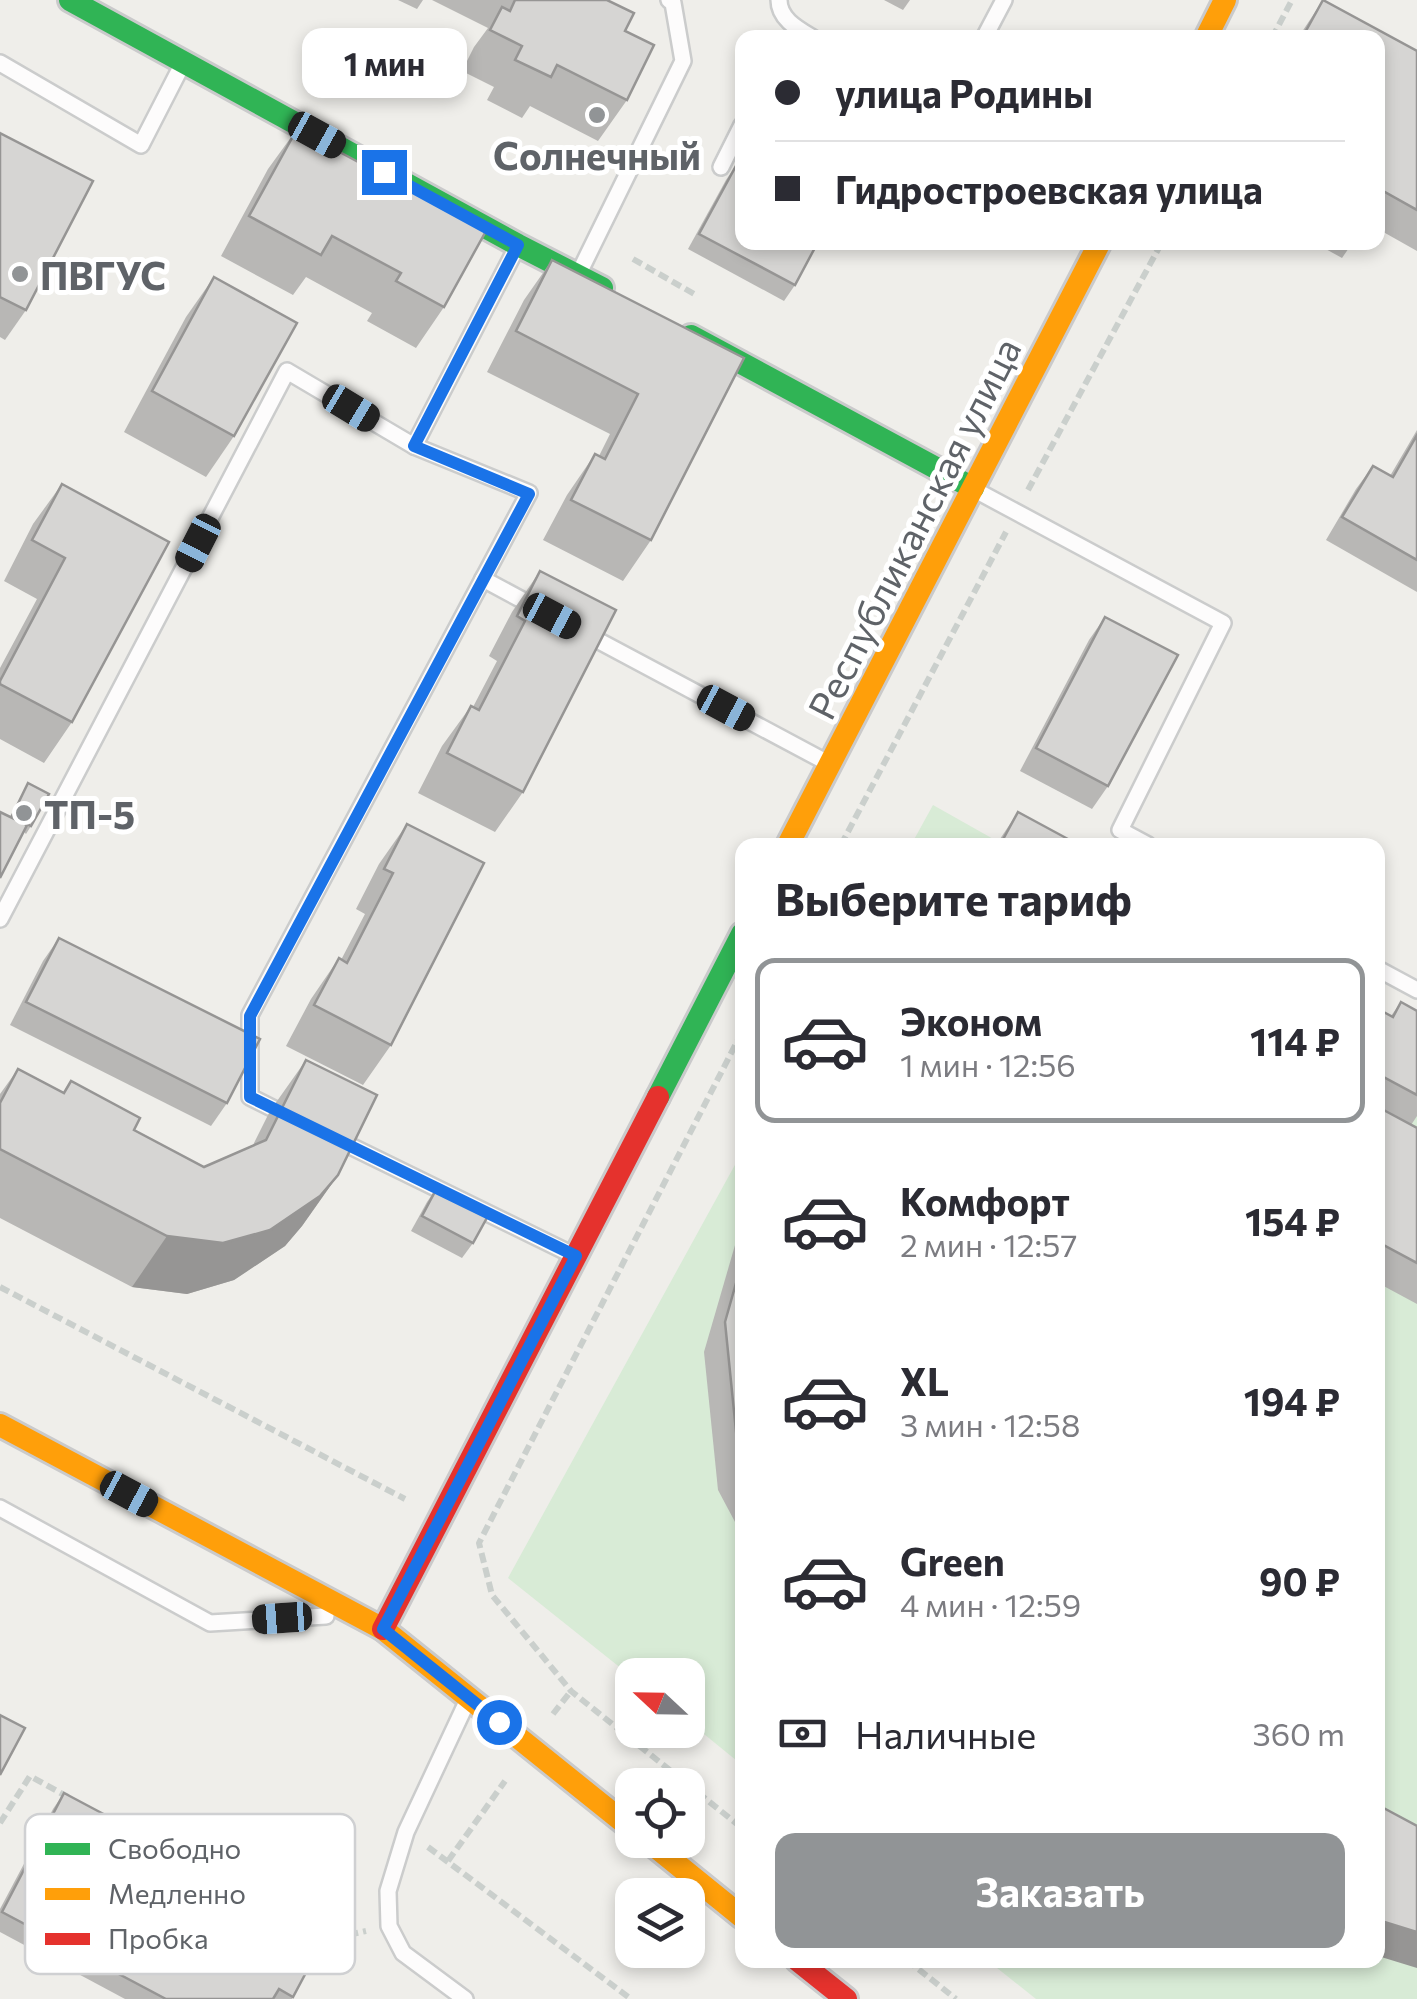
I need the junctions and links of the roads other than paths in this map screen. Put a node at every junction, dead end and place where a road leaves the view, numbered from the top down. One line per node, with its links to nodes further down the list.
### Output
1 (70, 0): 6 (street)
2 (669, 0): 16 (lane)
3 (779, 0): 7 (lane)
4 (1004, 0): 8 (lane)
5 (1225, 0): 9 (street)
6 (103, 8): 10 (street)
7 (790, 30)
8 (988, 30)
9 (1210, 30)
10 (184, 62): 11 (lane); 14 (street)
11 (0, 63)
12 (735, 139): 13 (lane)
13 (721, 167)
14 (518, 245): 16 (street); 19 (lane)
15 (1096, 250): 20 (street, Республиканская улица)
16 (578, 275): 17 (street)
17 (630, 302)
18 (664, 321): 20 (street)
19 (414, 446): 21 (lane); 27 (lane)
20 (973, 488): 24 (street, Республиканская улица); 26 (lane)
21 (483, 579): 22 (lane); 31 (lane)
22 (552, 616)
23 (570, 626): 24 (lane)
24 (830, 764): 25 (street, Республиканская улица)
25 (792, 838)
26 (1135, 838)
27 (0, 920)
28 (735, 948): 33 (street)
29 (1385, 973): 30 (lane)
30 (1417, 990)
31 (301, 1122)
32 (318, 1130): 33 (lane)
33 (576, 1256): 37 (street)
34 (0, 1426): 36 (street)
35 (0, 1508): 36 (lane)
36 (354, 1614): 37 (street)
37 (383, 1629): 38 (street)
38 (469, 1698): 39 (street); 43 (lane)
39 (615, 1815)
40 (670, 1858): 41 (street)
41 (735, 1910)
42 (807, 1968): 44 (street)
43 (465, 1999)
44 (846, 1999)

